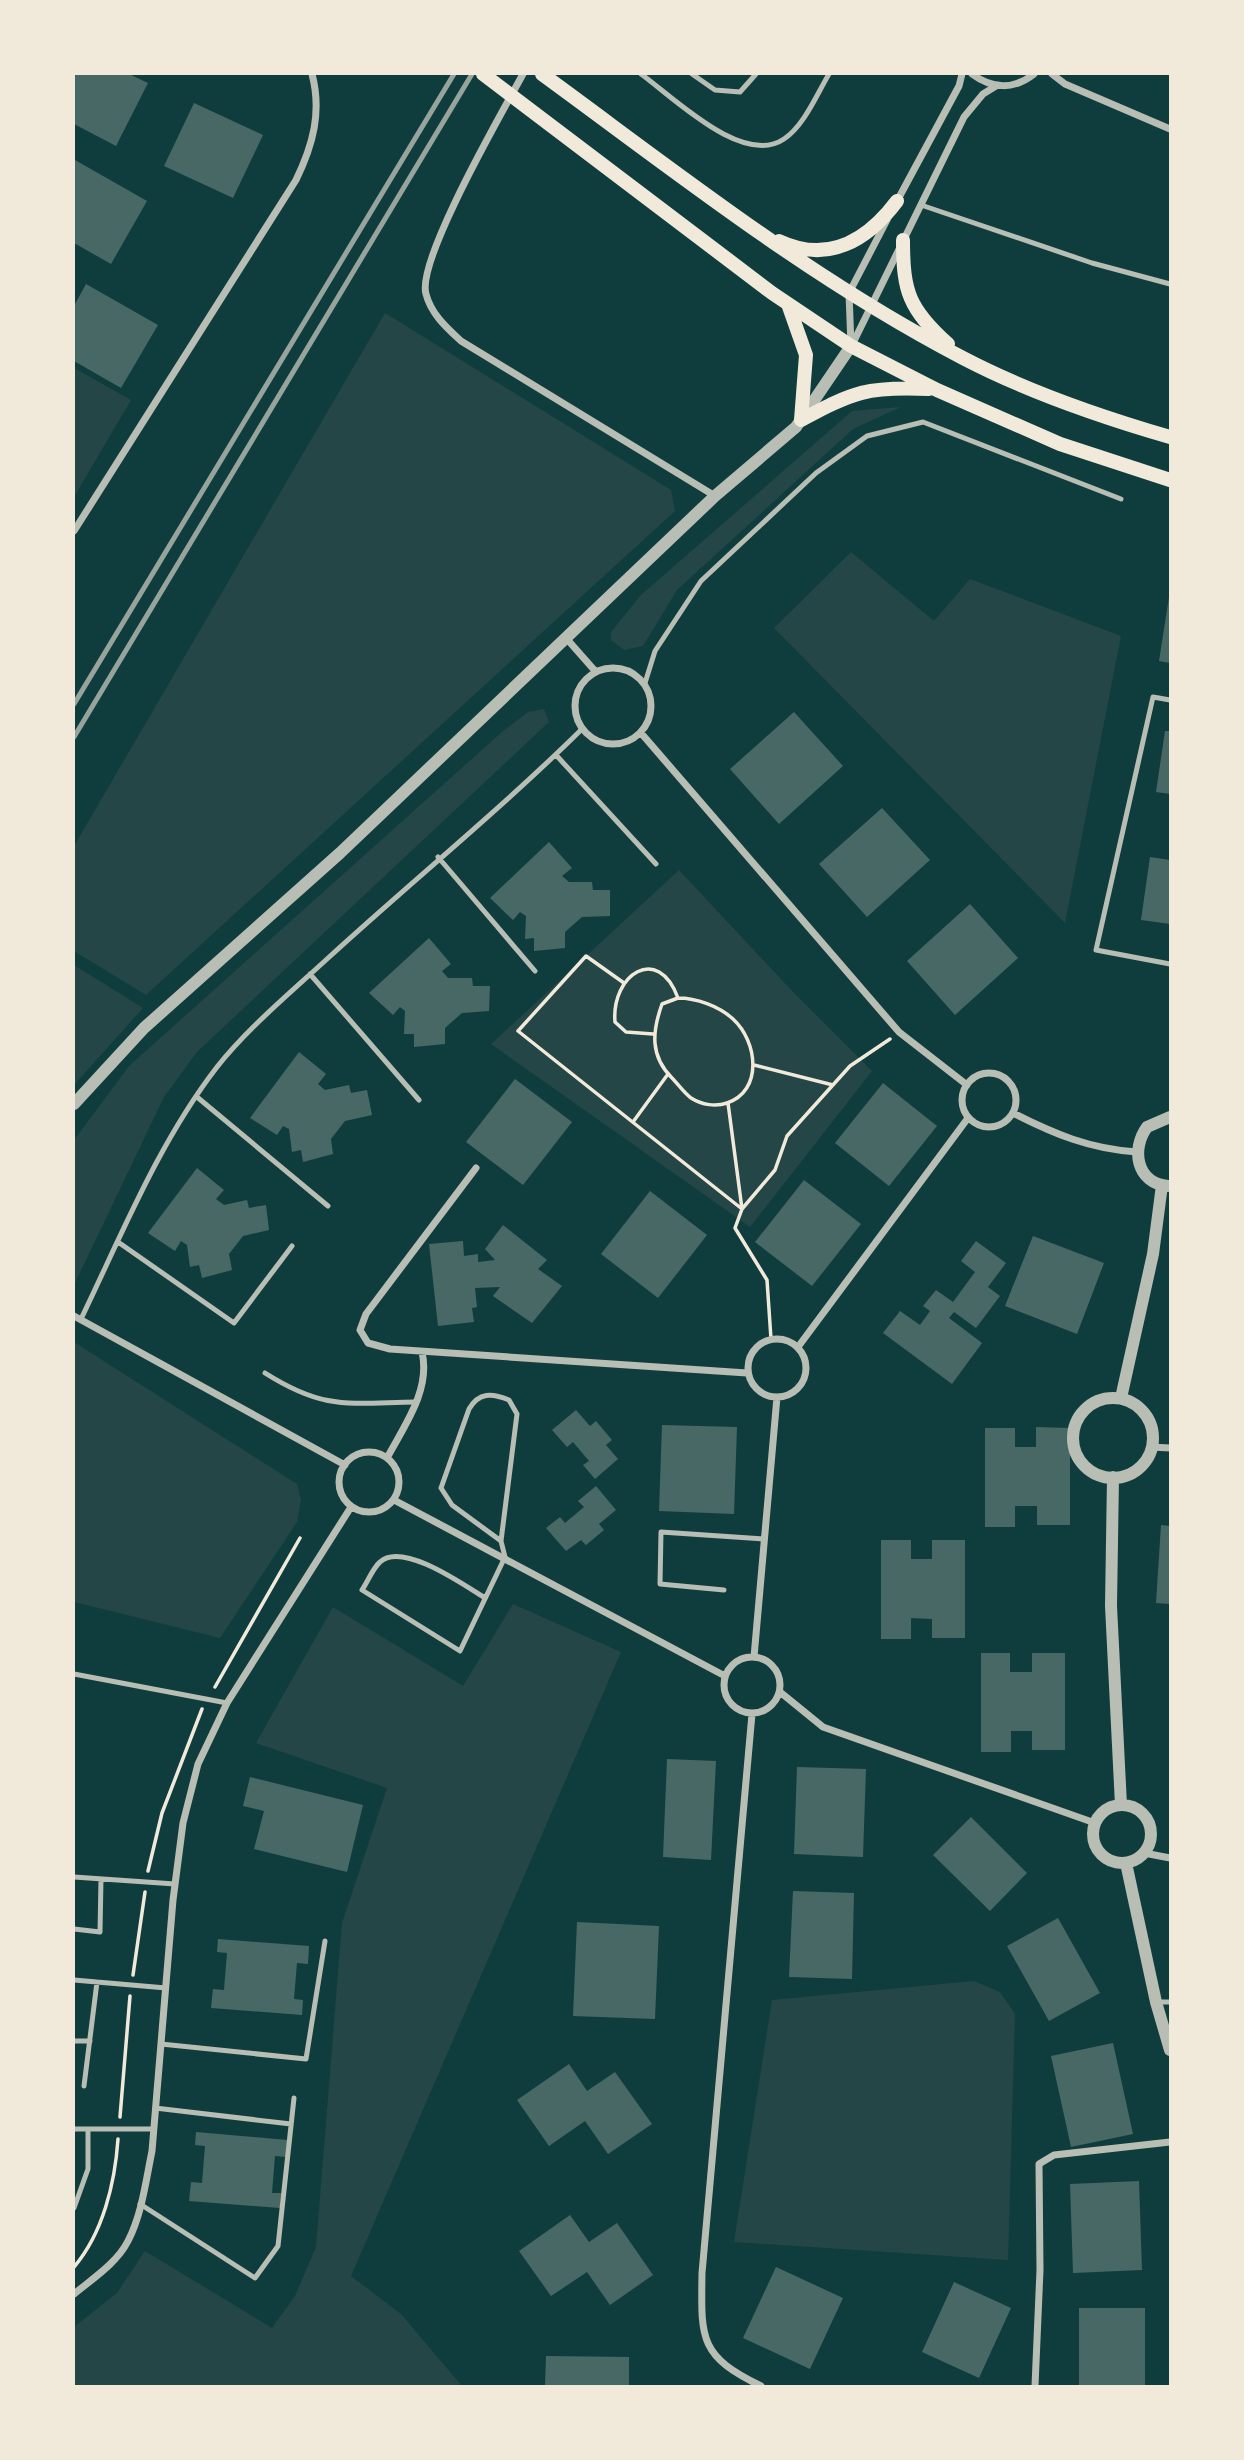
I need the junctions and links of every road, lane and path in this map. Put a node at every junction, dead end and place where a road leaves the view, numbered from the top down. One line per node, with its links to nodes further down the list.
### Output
1 (312, 74): 31 (street)
2 (483, 74): 21 (main road)
3 (523, 74): 29 (street)
4 (542, 74): 17 (main road)
5 (641, 74): 8 (lane)
6 (692, 74): 7 (lane)
7 (756, 74)
8 (829, 74)
9 (962, 74): 15 (street)
10 (972, 74): 13 (street)
11 (1034, 74): 13 (street)
12 (1052, 74): 14 (street)
13 (996, 86): 16 (street)
14 (1171, 130)
15 (897, 201): 17 (main road); 20 (street)
16 (921, 205): 18 (street); 19 (lane)
17 (748, 227): 20 (main road)
18 (903, 240): 22 (street); 24 (main road)
19 (1171, 284)
20 (849, 293): 22 (main road); 23 (street)
21 (788, 304): 23 (main road); 26 (main road)
22 (870, 306): 23 (street); 24 (main road)
23 (851, 346): 25 (main road); 26 (street)
24 (965, 359): 27 (main road)
25 (937, 390): 26 (main road); 28 (main road)
26 (801, 420): 29 (street)
27 (1171, 437)
28 (1171, 480)
29 (715, 496): 32 (street)
30 (1121, 499): 34 (lane)
31 (74, 531)
32 (566, 638): 33 (street); 55 (street)
33 (596, 672): 34 (street); 36 (street)
34 (645, 683): 37 (street)
35 (1171, 700): 41 (lane)
36 (582, 729): 37 (street); 38 (lane)
37 (641, 733): 46 (street)
38 (556, 755): 39 (lane); 40 (lane)
39 (438, 858): 42 (lane); 43 (lane)
40 (656, 864)
41 (1171, 964)
42 (535, 971)
43 (310, 974): 52 (lane); 53 (lane)
44 (624, 983): 45 (path); 47 (path); 59 (path)
45 (678, 998): 47 (path); 48 (path)
46 (899, 1032): 50 (path); 51 (street)
47 (654, 1034): 49 (path)
48 (754, 1065): 50 (path); 54 (path)
49 (668, 1074): 54 (path); 59 (path)
50 (833, 1085): 64 (path)
51 (967, 1085): 56 (street); 58 (street)
52 (197, 1097): 63 (lane); 65 (lane)
53 (419, 1100)
54 (728, 1103): 64 (path)
55 (74, 1104)
56 (1013, 1113): 58 (street); 60 (street)
57 (1171, 1117): 60 (street)
58 (968, 1118): 69 (street)
59 (633, 1122): 64 (path)
60 (1137, 1152): 62 (street)
61 (476, 1168): 70 (street)
62 (1166, 1185): 74 (street)
63 (328, 1206)
64 (742, 1209): 68 (path)
65 (118, 1242): 66 (lane); 67 (lane)
66 (292, 1246)
67 (77, 1317): 79 (street)
68 (771, 1339): 69 (street); 72 (street)
69 (797, 1347): 73 (street)
70 (422, 1352): 72 (street); 75 (street)
71 (265, 1373): 75 (lane)
72 (747, 1373): 73 (street)
73 (777, 1397): 83 (street)
74 (1121, 1398): 76 (street); 80 (street)
75 (416, 1402): 78 (street)
76 (1152, 1447): 77 (street); 80 (street)
77 (1171, 1448)
78 (387, 1458): 79 (street); 81 (street)
79 (345, 1465): 82 (street)
80 (1113, 1476): 94 (street)
81 (394, 1500): 82 (street); 85 (street)
82 (351, 1507): 92 (street)
83 (765, 1539): 86 (lane); 88 (street)
84 (502, 1541): 84 (lane); 85 (lane)
85 (505, 1557): 87 (lane); 90 (street)
86 (723, 1590)
87 (485, 1598): 87 (lane)
88 (754, 1657): 90 (street); 91 (street)
89 (74, 1674): 92 (lane)
90 (725, 1676): 93 (street)
91 (780, 1692): 93 (street); 95 (street)
92 (227, 1703): 101 (street)
93 (752, 1714): 124 (street)
94 (1121, 1805): 95 (street); 96 (street)
95 (1095, 1823): 98 (street)
96 (1144, 1853): 97 (street); 98 (street)
97 (1171, 1858)
98 (1126, 1863): 107 (street)
99 (74, 1877): 100 (lane)
100 (101, 1879): 101 (lane); 102 (lane)
101 (175, 1884): 106 (street)
102 (74, 1929)
103 (324, 1941): 111 (lane)
104 (74, 1980): 105 (lane)
105 (97, 1982): 106 (lane); 110 (lane)
106 (166, 1988): 111 (street)
107 (1156, 2002): 108 (lane); 112 (street)
108 (1171, 2002)
109 (74, 2041): 110 (lane)
110 (90, 2041): 113 (lane)
111 (161, 2044): 115 (street)
112 (1171, 2050)
113 (84, 2086)
114 (294, 2098): 116 (lane)
115 (155, 2108): 116 (lane); 119 (street)
116 (291, 2124): 121 (lane)
117 (74, 2129): 118 (lane)
118 (88, 2129): 119 (lane); 122 (lane)
119 (154, 2129): 121 (street)
120 (1171, 2142): 125 (street)
121 (140, 2204): 123 (street)
122 (74, 2208)
123 (74, 2294)
124 (761, 2386)
125 (1035, 2386)

